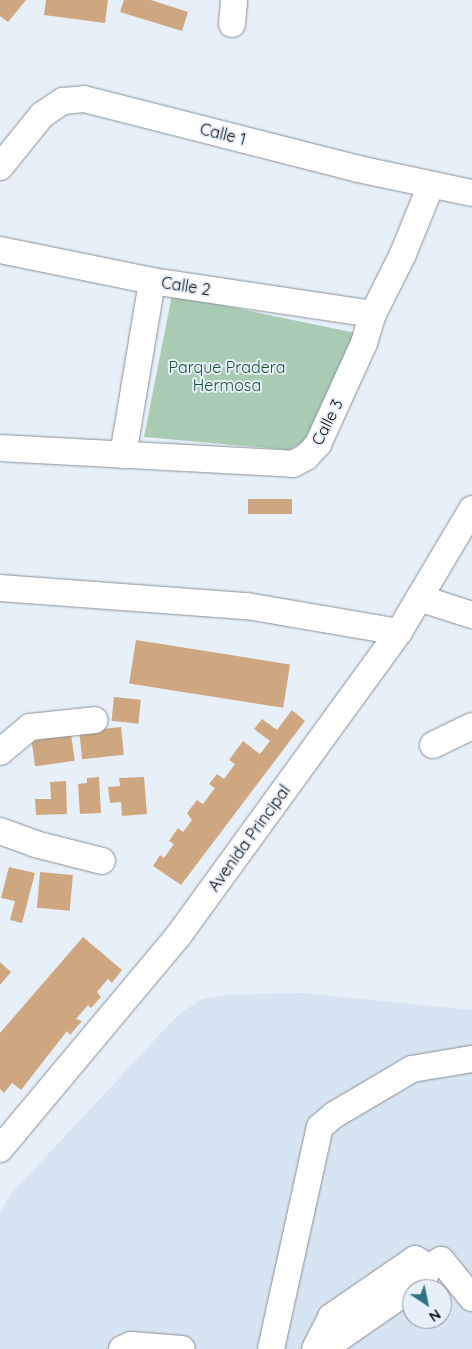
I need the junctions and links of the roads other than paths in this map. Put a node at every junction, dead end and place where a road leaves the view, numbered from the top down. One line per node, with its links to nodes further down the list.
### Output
1 (0, 166): 2 (street, Calle 1)
2 (431, 185): 3 (street, Calle 1); 6 (street, Calle 3)
3 (472, 193)
4 (0, 250): 5 (street, Calle 2)
5 (152, 281): 6 (street, Calle 2); 8 (street)
6 (373, 314): 8 (street, Calle 3)
7 (0, 448): 8 (street, Calle 3)
8 (123, 455)
9 (472, 509): 11 (street, Avenida Principal)
10 (0, 588): 13 (street)
11 (419, 598): 12 (street); 13 (street, Avenida Principal)
12 (472, 615)
13 (399, 632): 21 (street, Avenida Principal)
14 (95, 720): 17 (street)
15 (472, 726): 16 (street)
16 (433, 745)
17 (0, 752)
18 (0, 831): 19 (street)
19 (102, 861)
20 (472, 1059): 26 (street)
21 (0, 1149)
22 (472, 1298): 23 (street)
23 (320, 1343)
24 (122, 1349): 25 (street)
25 (182, 1349)
26 (271, 1349)

